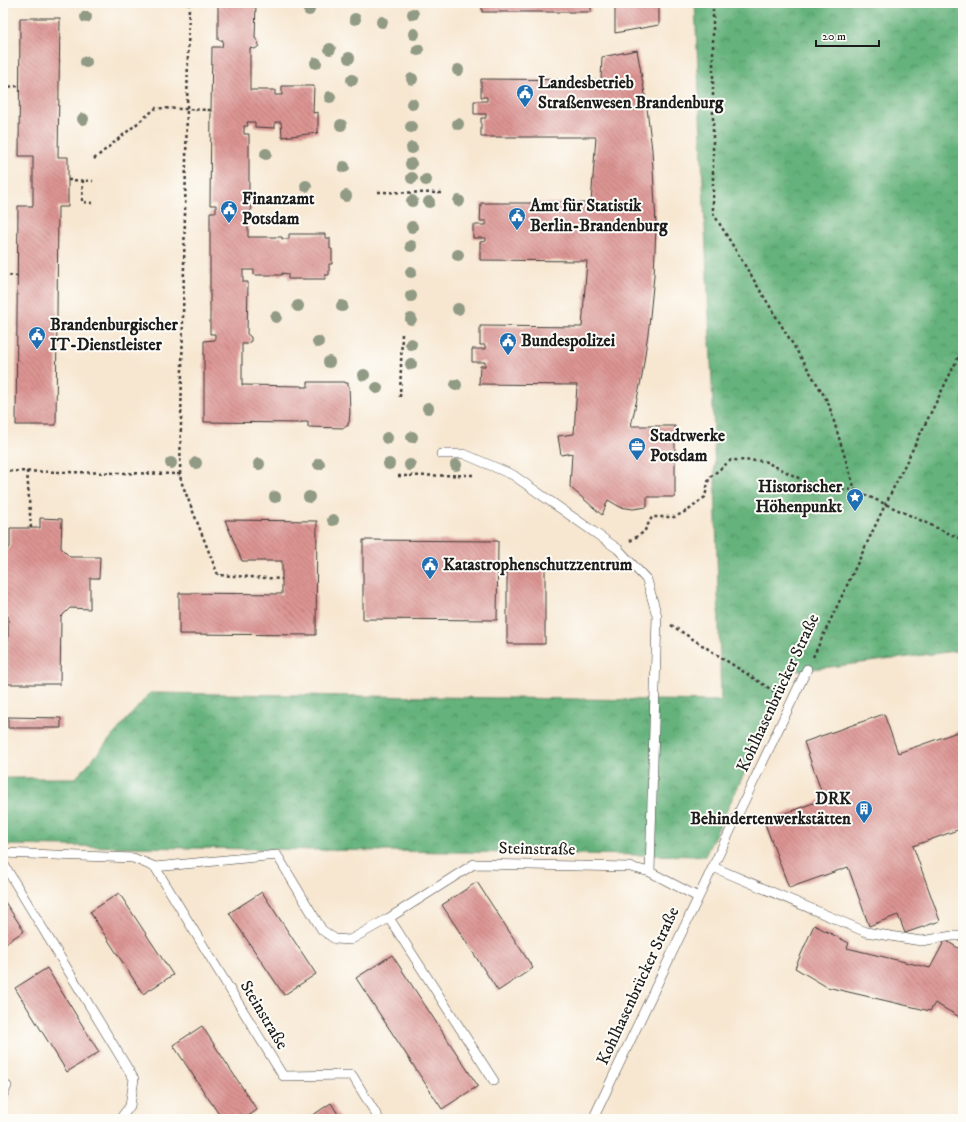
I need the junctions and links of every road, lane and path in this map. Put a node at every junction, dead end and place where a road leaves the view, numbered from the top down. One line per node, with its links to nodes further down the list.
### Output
1 (189, 3): 5 (path)
2 (714, 3): 25 (path)
3 (19, 86): 4 (path)
4 (3, 87)
5 (187, 109): 6 (path); 7 (path); 22 (path)
6 (211, 110)
7 (94, 159)
8 (68, 180): 9 (path)
9 (83, 180): 10 (path); 13 (path)
10 (93, 180)
11 (378, 192): 12 (path)
12 (443, 193)
13 (93, 203)
14 (3, 275): 15 (path)
15 (18, 276)
16 (402, 333): 18 (path)
17 (963, 348): 26 (path, Kohlhasenbrücker Straße)
18 (400, 397)
19 (441, 454): 29 (lane)
20 (3, 471): 21 (path)
21 (27, 472): 22 (path); 27 (path)
22 (180, 474): 30 (path)
23 (477, 475): 24 (path)
24 (398, 476)
25 (856, 490): 26 (path); 29 (path)
26 (886, 503): 28 (path); 32 (path, Kohlhasenbrücker Straße)
27 (31, 528)
28 (963, 540)
29 (618, 549): 31 (lane)
30 (282, 579)
31 (657, 616): 33 (path); 38 (lane)
32 (807, 670): 33 (lane, Kohlhasenbrücker Straße)
33 (791, 702): 37 (lane, Kohlhasenbrücker Straße)
34 (3, 853): 36 (lane, Steinstraße)
35 (3, 863): 45 (lane)
36 (155, 867): 40 (lane, Steinstraße); 46 (lane, Steinstraße)
37 (713, 867): 39 (lane, Kohlhasenbrücker Straße); 41 (lane)
38 (650, 872): 39 (lane, Steinstraße); 40 (lane, Steinstraße)
39 (698, 897): 47 (lane, Kohlhasenbrücker Straße)
40 (389, 918): 42 (lane)
41 (963, 936)
42 (494, 1081)
43 (7, 1086): 44 (lane)
44 (3, 1095)
45 (120, 1119)
46 (379, 1119)
47 (593, 1119)

